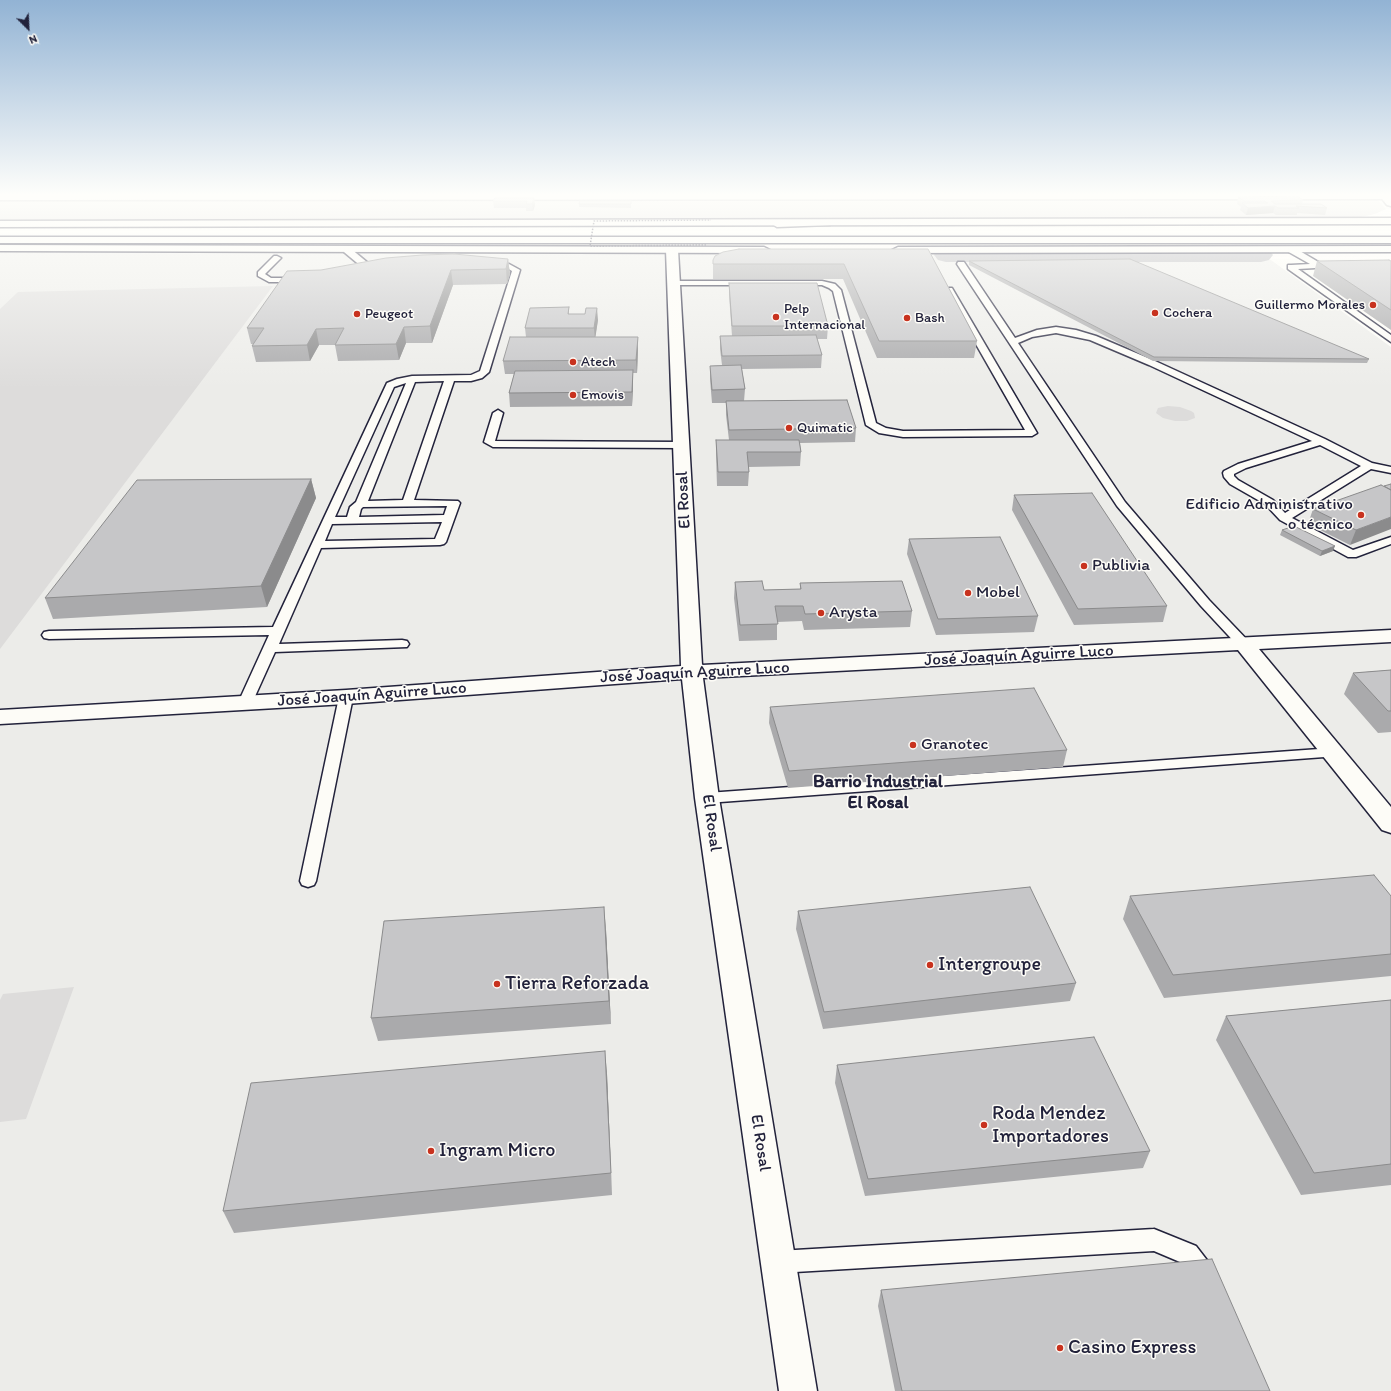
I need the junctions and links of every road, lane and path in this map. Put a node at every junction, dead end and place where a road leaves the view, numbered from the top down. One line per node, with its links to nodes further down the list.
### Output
1 (275, 260): 12 (lane)
2 (359, 260): 10 (lane)
3 (667, 260): 14 (main road, El Rosal)
4 (1307, 260): 9 (lane)
5 (479, 264): 17 (lane)
6 (961, 264): 16 (lane)
7 (1340, 265): 9 (lane)
8 (384, 266): 10 (lane)
9 (1317, 266): 15 (lane)
10 (372, 268): 11 (lane)
11 (360, 271)
12 (309, 279)
13 (944, 282): 14 (lane)
14 (672, 283): 21 (main road, El Rosal)
15 (1391, 339)
16 (1014, 342): 20 (lane); 36 (lane)
17 (450, 378): 18 (lane); 24 (lane)
18 (412, 379): 25 (lane); 29 (lane)
19 (498, 413): 21 (lane)
20 (1321, 441): 22 (lane); 27 (lane)
21 (681, 445): 38 (main road, El Rosal)
22 (1369, 466): 23 (lane); 27 (lane)
23 (1391, 470)
24 (408, 503): 25 (lane); 26 (lane)
25 (361, 504): 28 (lane)
26 (449, 518): 28 (lane); 31 (lane)
27 (1284, 518): 30 (lane)
28 (352, 520): 29 (lane)
29 (328, 521): 31 (lane)
30 (1391, 540)
31 (317, 545): 32 (lane)
32 (277, 631): 33 (lane); 37 (lane)
33 (48, 635)
34 (1391, 636): 36 (main road, José Joaquín Aguirre Luco)
35 (402, 644): 37 (lane)
36 (1245, 645): 38 (main road, José Joaquín Aguirre Luco); 42 (main road)
37 (270, 648): 40 (lane)
38 (692, 672): 39 (main road, José Joaquín Aguirre Luco); 43 (main road, El Rosal)
39 (346, 697): 40 (main road, José Joaquín Aguirre Luco); 45 (lane)
40 (245, 703): 41 (main road, José Joaquín Aguirre Luco)
41 (0, 717)
42 (1333, 753): 43 (lane); 44 (main road)
43 (707, 798): 46 (main road, El Rosal)
44 (1391, 824)
45 (308, 881)
46 (778, 1262): 47 (lane); 48 (main road, El Rosal)
47 (1217, 1294)
48 (798, 1391)

